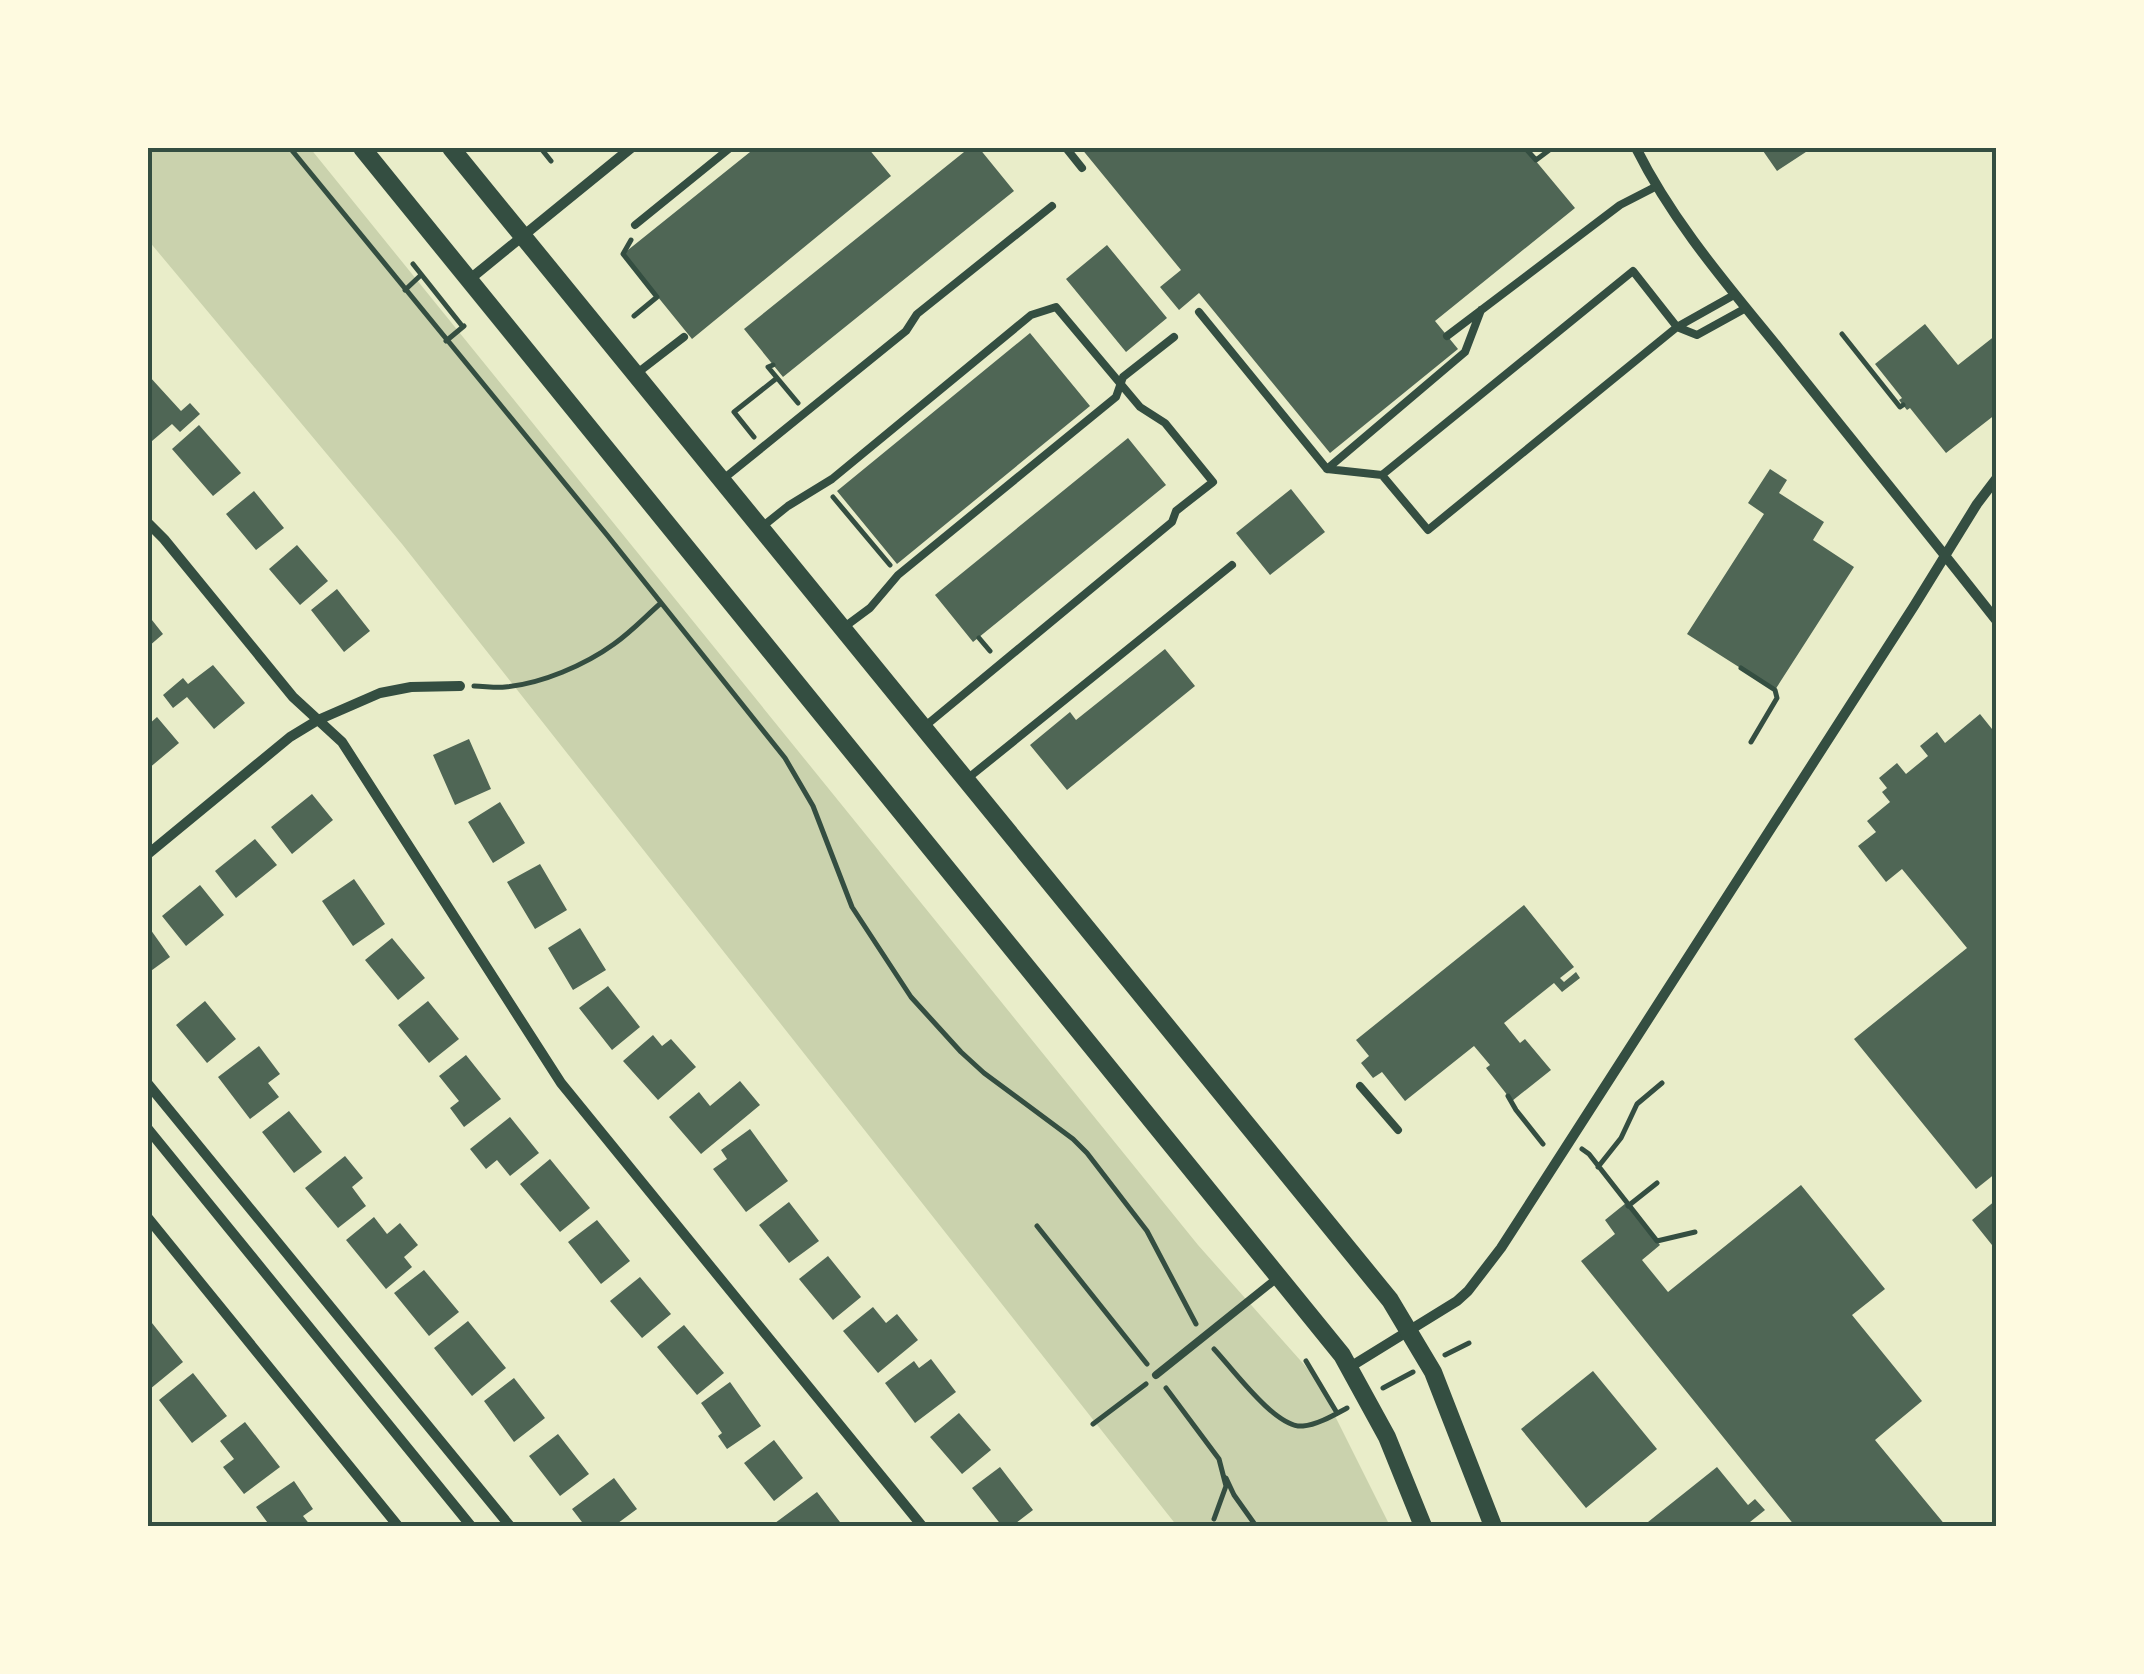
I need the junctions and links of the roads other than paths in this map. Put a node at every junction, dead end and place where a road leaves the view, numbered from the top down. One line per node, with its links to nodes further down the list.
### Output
1 (362, 148): 12 (street)
2 (451, 148): 11 (street)
3 (632, 148): 11 (street)
4 (730, 148): 10 (lane)
5 (1066, 148): 7 (lane)
6 (1636, 148): 8 (street)
7 (1082, 168)
8 (1657, 186): 13 (street); 15 (lane)
9 (1052, 206): 26 (lane)
10 (636, 225)
11 (523, 236): 12 (street); 21 (street)
12 (470, 279): 43 (street)
13 (1734, 295): 14 (street); 17 (lane)
14 (1746, 308): 17 (lane); 29 (street)
15 (1481, 310): 18 (lane); 23 (lane)
16 (1199, 312): 23 (lane)
17 (1677, 326): 24 (lane); 24 (lane)
18 (1447, 336)
19 (684, 337): 21 (lane)
20 (1174, 337): 22 (lane)
21 (636, 374): 26 (street)
22 (1121, 384): 28 (lane); 32 (lane); 35 (lane)
23 (1326, 470): 24 (lane)
24 (1382, 474)
25 (1996, 479): 29 (street)
26 (722, 480): 28 (street)
27 (148, 522): 34 (street)
28 (761, 528): 32 (street)
29 (1946, 556): 31 (street); 44 (street)
30 (1232, 565): 36 (lane)
31 (1996, 620)
32 (843, 628): 35 (street)
33 (460, 686): 34 (street)
34 (318, 720): 37 (street); 50 (street)
35 (924, 727): 36 (street)
36 (966, 780): 44 (street)
37 (148, 854)
38 (148, 1084): 49 (street)
39 (1360, 1086): 41 (lane)
40 (148, 1130): 48 (street)
41 (1398, 1130)
42 (148, 1218): 47 (street)
43 (1280, 1276): 45 (street); 46 (lane)
44 (1409, 1330): 45 (street); 52 (street)
45 (1350, 1367): 51 (street)
46 (1156, 1375)
47 (398, 1526)
48 (471, 1526)
49 (510, 1526)
50 (922, 1526)
51 (1423, 1526)
52 (1493, 1526)

